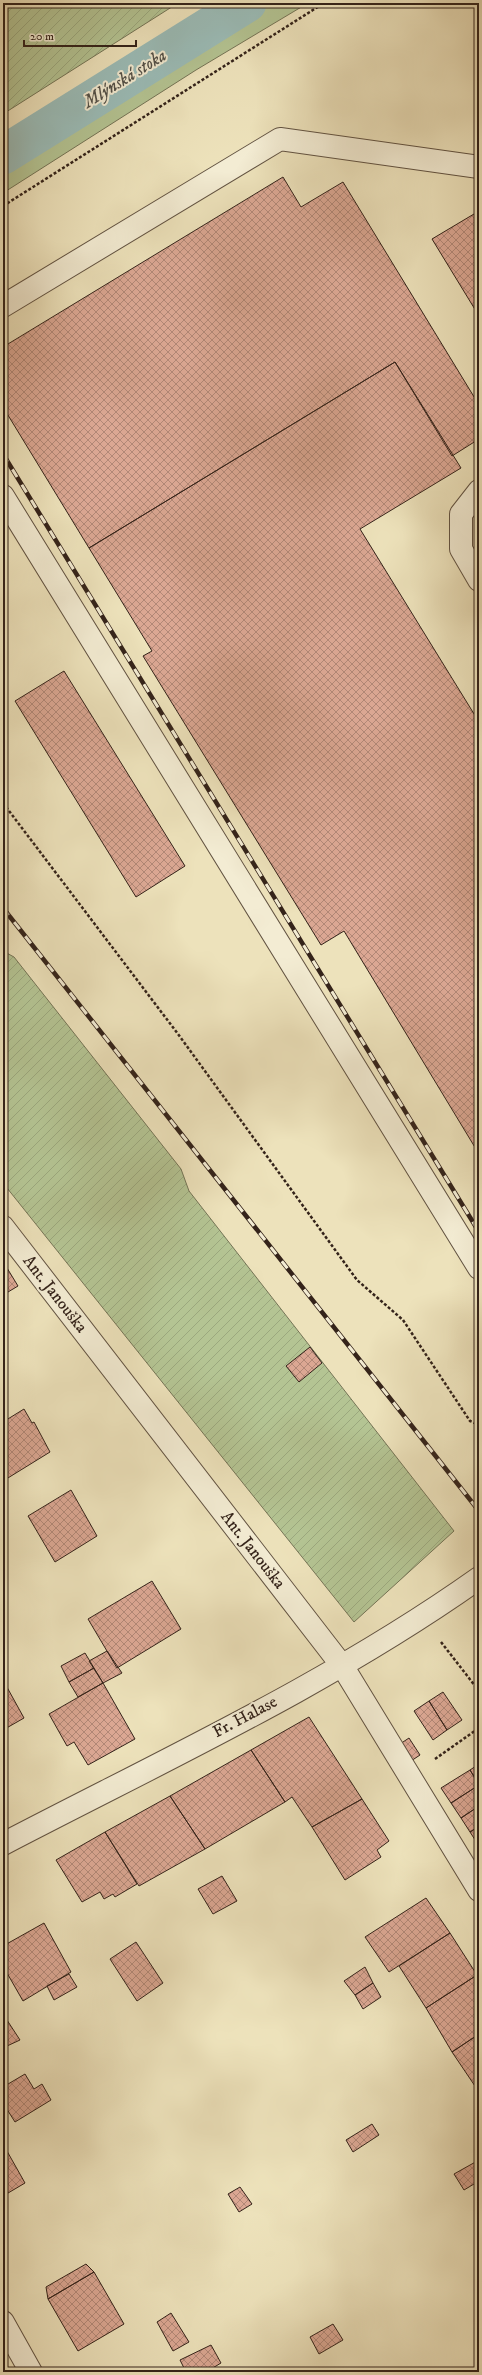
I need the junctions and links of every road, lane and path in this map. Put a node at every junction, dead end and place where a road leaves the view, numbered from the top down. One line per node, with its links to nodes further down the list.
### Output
1 (324, 3): 3 (path)
2 (479, 167): 4 (street)
3 (3, 206)
4 (3, 306)
5 (479, 491): 7 (street)
6 (3, 496): 10 (street)
7 (479, 580)
8 (3, 803): 11 (path)
9 (3, 1227): 14 (street, Ant. Janouška)
10 (479, 1268)
11 (479, 1425)
12 (479, 1578): 13 (street, Fr. Halase)
13 (422, 1618): 14 (street, Fr. Halase); 15 (path)
14 (343, 1666): 17 (street, Ant. Janouška); 18 (street, Fr. Halase)
15 (479, 1691)
16 (479, 1728): 17 (path)
17 (409, 1776): 19 (street, Ant. Janouška)
18 (3, 1844)
19 (479, 1890)
20 (3, 2322): 21 (street)
21 (31, 2372)

